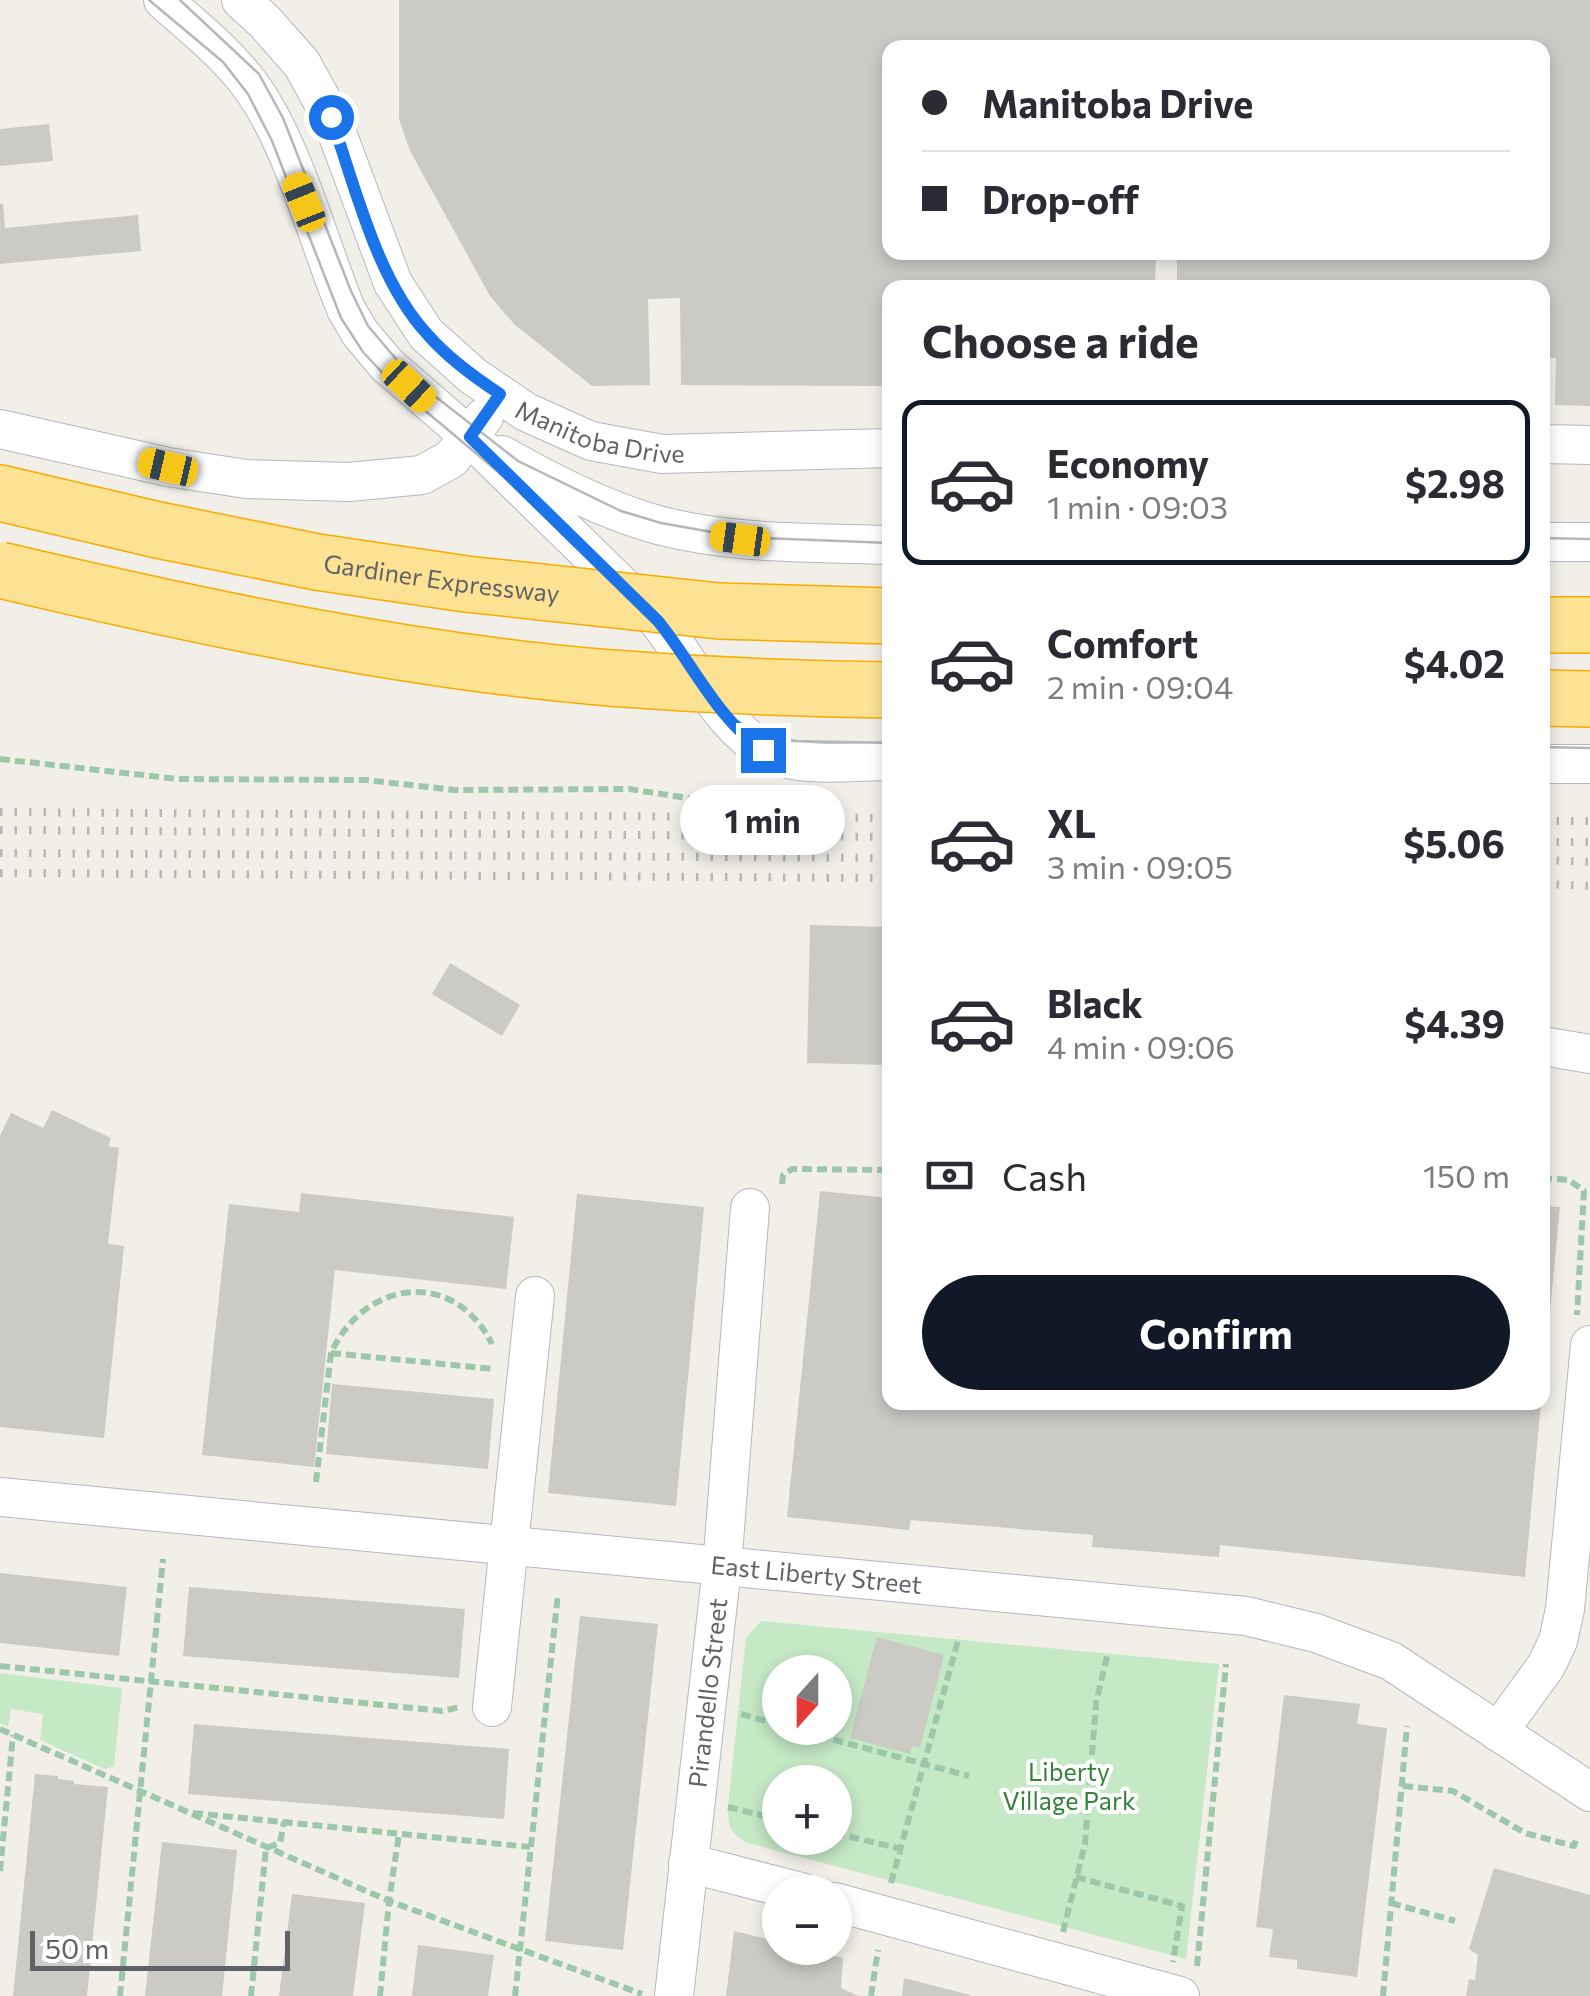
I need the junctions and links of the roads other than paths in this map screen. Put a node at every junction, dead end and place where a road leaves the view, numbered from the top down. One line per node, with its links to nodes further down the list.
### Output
1 (163, 0): 5 (street)
2 (241, 0): 3 (street, Manitoba Drive)
3 (500, 394): 5 (street); 8 (street, Manitoba Drive)
4 (0, 430): 5 (street)
5 (470, 437): 12 (street); 20 (street)
6 (1550, 444): 7 (street)
7 (1590, 444)
8 (882, 448)
9 (0, 493): 14 (highway, Gardiner Expressway, bridge)
10 (1550, 542): 11 (street)
11 (1590, 542)
12 (882, 546)
13 (0, 570): 17 (highway, bridge)
14 (882, 616)
15 (1550, 625): 16 (highway)
16 (1590, 625)
17 (882, 690)
18 (1550, 698): 19 (highway)
19 (1590, 698)
20 (882, 761)
21 (1550, 764): 22 (street)
22 (1590, 764)
23 (1550, 1047): 24 (street)
24 (1590, 1054)
25 (750, 1208): 30 (street, Pirandello Street)
26 (534, 1296): 29 (street)
27 (1590, 1345): 31 (street)
28 (0, 1497): 29 (street, East Liberty Street)
29 (508, 1546): 30 (street, East Liberty Street); 32 (street)
30 (722, 1567): 33 (street, East Liberty Street); 35 (street, Pirandello Street)
31 (1577, 1610): 33 (street)
32 (473, 1709)
33 (1498, 1732): 34 (street, East Liberty Street)
34 (1590, 1792)
35 (688, 1863): 36 (street); 39 (street, Pirandello Street)
36 (762, 1882)
37 (852, 1906): 38 (street)
38 (1183, 1976)
39 (674, 1996)

